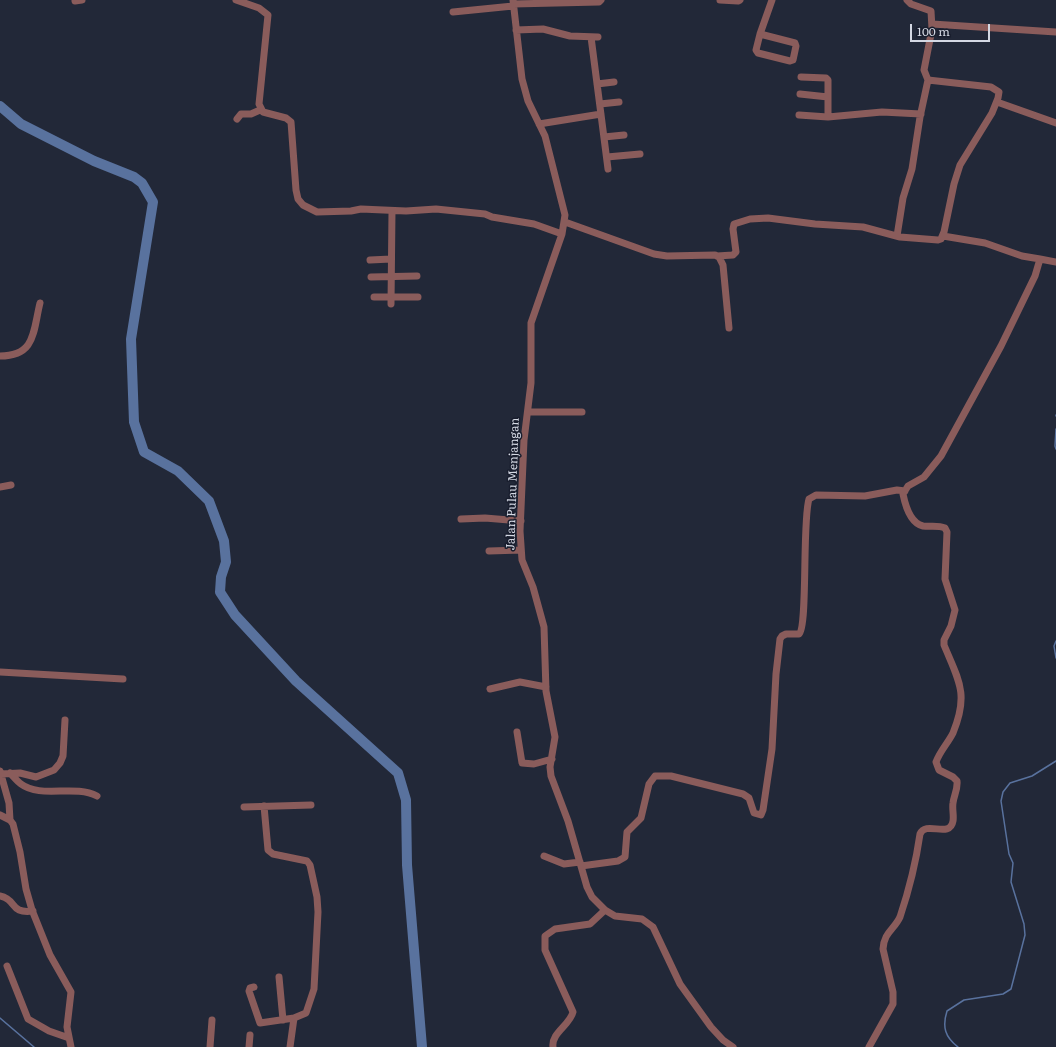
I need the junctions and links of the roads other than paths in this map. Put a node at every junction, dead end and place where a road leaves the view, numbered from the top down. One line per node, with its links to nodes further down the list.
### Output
1 (236, 0): 22 (street)
2 (601, 0): 7 (street)
3 (720, 0): 4 (street)
4 (740, 0)
5 (772, 0): 12 (street)
6 (907, 0): 9 (street)
7 (513, 3): 8 (street); 10 (street, Jalan Pulau Menjangan)
8 (453, 12)
9 (932, 24): 11 (street); 14 (street)
10 (516, 30): 16 (street); 29 (street, Jalan Pulau Menjangan)
11 (1056, 32)
12 (760, 34): 12 (street)
13 (801, 77): 18 (street)
14 (928, 80): 20 (street); 24 (street)
15 (614, 82): 16 (street)
16 (597, 84): 21 (street)
17 (800, 94): 18 (street)
18 (828, 97): 26 (street)
19 (619, 102): 21 (street)
20 (997, 102): 28 (street); 39 (street)
21 (600, 104): 23 (street)
22 (260, 110): 27 (street); 35 (street)
23 (601, 114): 29 (street); 31 (street)
24 (921, 114): 26 (street); 38 (street)
25 (799, 115): 26 (street)
26 (828, 116)
27 (237, 119)
28 (1056, 123)
29 (539, 124): 36 (street, Jalan Pulau Menjangan)
30 (624, 135): 31 (street)
31 (604, 137): 33 (street)
32 (640, 154): 33 (street)
33 (607, 157): 34 (street)
34 (608, 169)
35 (392, 211): 37 (street); 41 (street)
36 (565, 222): 37 (street, Jalan Pulau Menjangan); 40 (street)
37 (562, 234): 54 (street, Jalan Pulau Menjangan)
38 (897, 236): 39 (street); 40 (street)
39 (943, 236): 43 (street)
40 (717, 256): 52 (street)
41 (391, 259): 42 (street); 47 (street)
42 (370, 260)
43 (1040, 260): 44 (street); 58 (street)
44 (1056, 262)
45 (417, 276): 47 (street)
46 (372, 277): 47 (street)
47 (392, 277): 50 (street)
48 (374, 297): 50 (street)
49 (418, 297): 50 (street)
50 (391, 301)
51 (40, 303): 53 (street)
52 (729, 328)
53 (0, 356)
54 (528, 412): 55 (street); 60 (street, Jalan Pulau Menjangan)
55 (582, 412)
56 (11, 485): 57 (street)
57 (0, 486)
58 (905, 491): 79 (street); 97 (street)
59 (462, 519): 60 (street)
60 (521, 521): 61 (street, Jalan Pulau Menjangan)
61 (520, 550): 62 (street); 65 (street, Jalan Pulau Menjangan)
62 (489, 551)
63 (0, 672): 64 (street)
64 (124, 679)
65 (546, 688): 66 (street); 69 (street, Jalan Pulau Menjangan)
66 (490, 689)
67 (65, 720): 71 (street)
68 (517, 732): 69 (street)
69 (552, 759): 79 (street, Jalan Pulau Menjangan)
70 (1, 773): 71 (street); 77 (street)
71 (10, 773): 72 (street)
72 (97, 796)
73 (311, 805): 74 (street)
74 (264, 806): 75 (street); 86 (street)
75 (244, 807)
76 (0, 815): 77 (street)
77 (10, 820): 82 (street)
78 (544, 856): 79 (street)
79 (581, 864): 81 (street, Jalan Pulau Menjangan)
80 (0, 896): 82 (street)
81 (605, 910): 95 (street); 96 (street, Jalan Pulau Menjangan)
82 (33, 911): 90 (street)
83 (7, 966): 90 (street)
84 (279, 977): 88 (street)
85 (254, 987): 88 (street)
86 (294, 1018): 88 (street); 94 (street)
87 (212, 1020): 92 (street)
88 (283, 1020)
89 (250, 1035): 93 (street)
90 (69, 1038): 91 (street)
91 (71, 1047)
92 (210, 1047)
93 (249, 1047)
94 (290, 1047)
95 (553, 1047)
96 (733, 1047)
97 (869, 1047)

